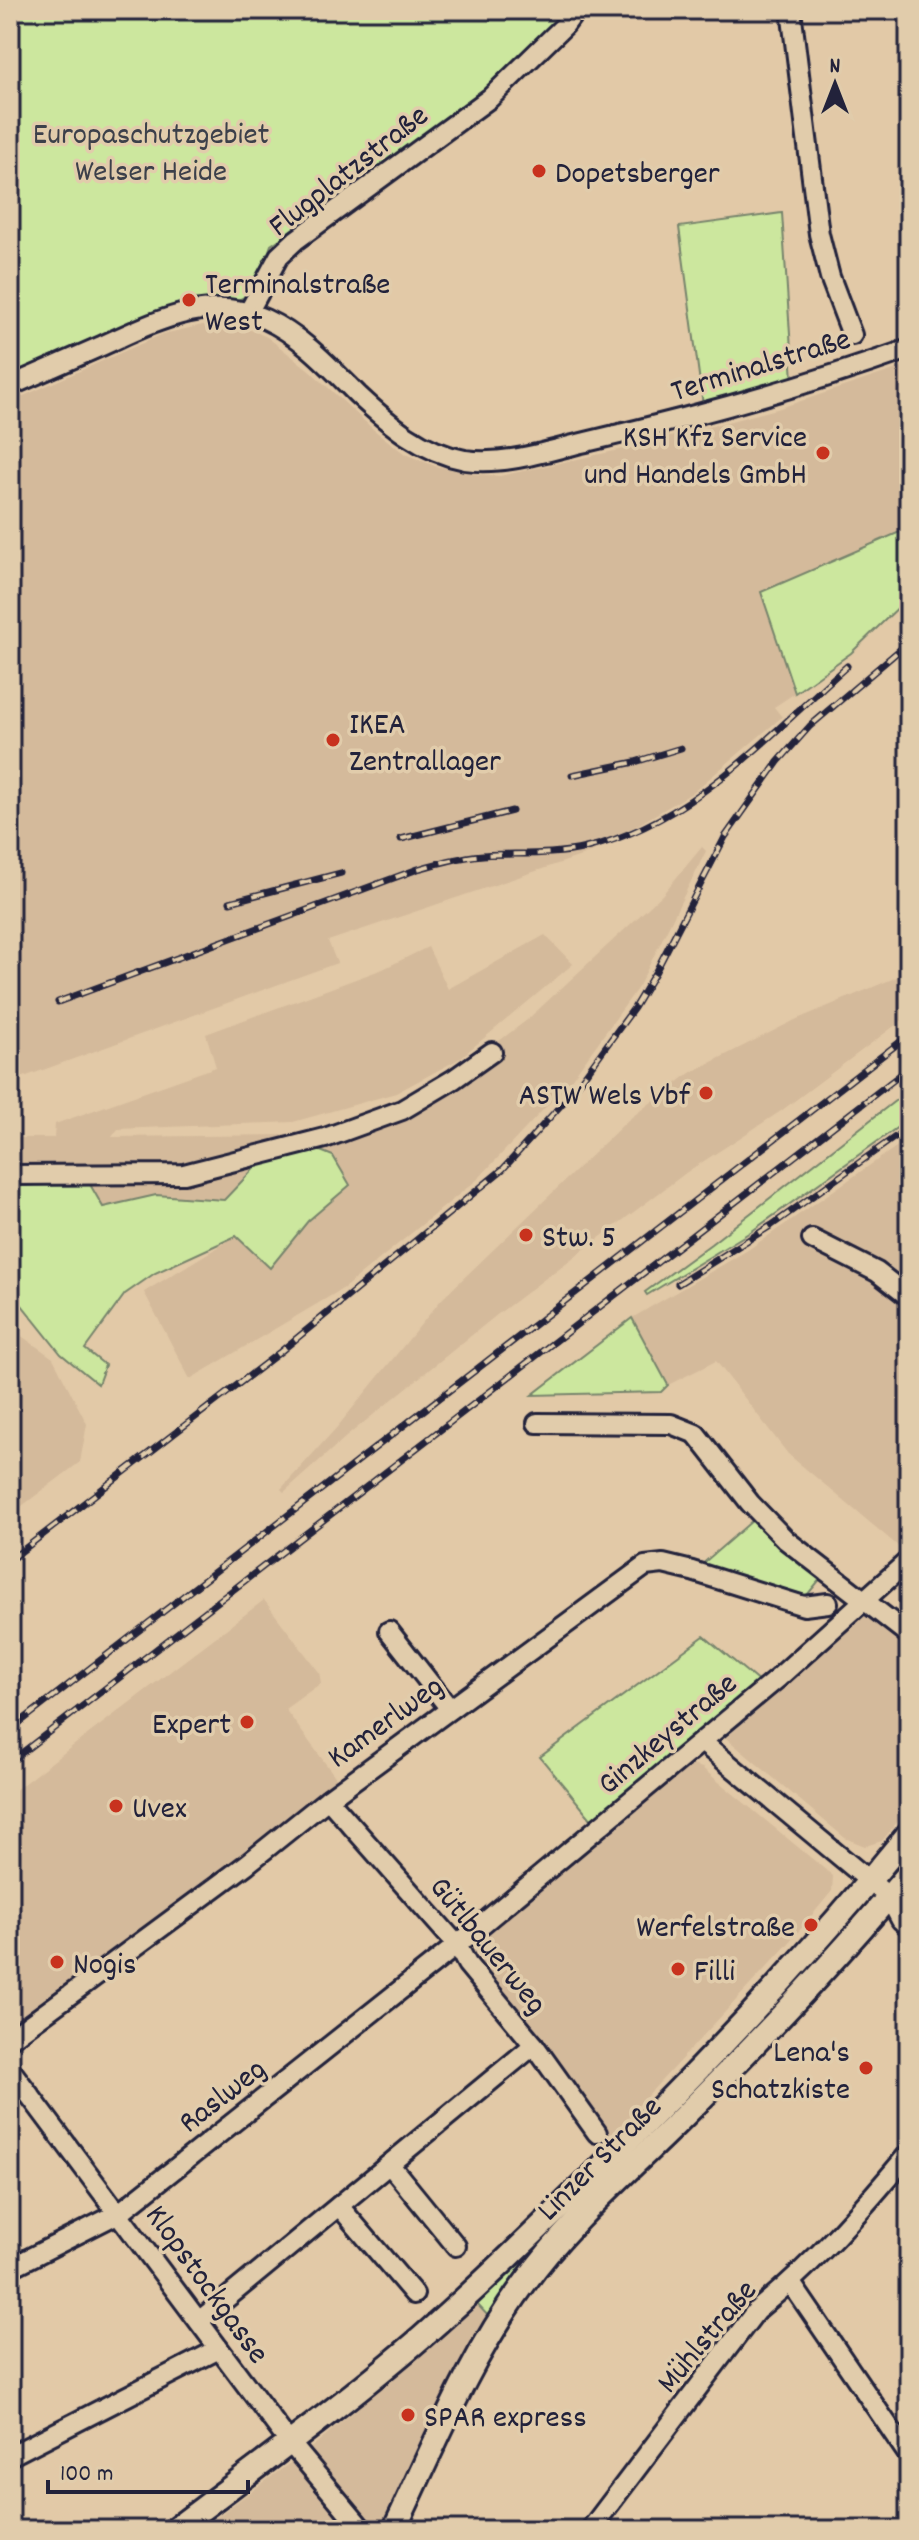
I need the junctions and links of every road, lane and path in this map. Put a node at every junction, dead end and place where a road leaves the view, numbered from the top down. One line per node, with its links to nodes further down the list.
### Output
1 (576, 10): 3 (street, Flugplatzstraße)
2 (791, 10): 4 (street)
3 (248, 313): 5 (street, Terminalstraße); 6 (street)
4 (852, 335)
5 (909, 349)
6 (10, 386)
7 (492, 1052): 8 (street)
8 (10, 1175)
9 (812, 1239): 10 (street)
10 (909, 1297)
11 (537, 1423): 13 (street)
12 (909, 1560): 13 (street, Ginzkeystraße)
13 (865, 1600): 16 (street); 18 (street, Ginzkeystraße)
14 (828, 1603): 17 (street, Kamerlweg)
15 (389, 1631): 17 (street)
16 (909, 1635)
17 (450, 1709): 19 (street, Kamerlweg)
18 (702, 1742): 22 (street); 25 (street, Ginzkeystraße)
19 (328, 1799): 25 (street, Gütlbauerweg); 26 (street, Kamerlweg)
20 (909, 1833): 22 (main road, Linzer Straße)
21 (909, 1873): 23 (main road, Linzer Straße)
22 (870, 1881): 23 (street); 40 (main road, Linzer Straße)
23 (899, 1900): 24 (street); 45 (main road, Linzer Straße)
24 (909, 1927)
25 (457, 1945): 27 (street, Gütlbauerweg); 33 (street, Raslweg)
26 (10, 2039)
27 (534, 2045): 29 (street, Gütlbauerweg); 31 (street)
28 (10, 2069): 33 (street, Klopstockgasse)
29 (597, 2133)
30 (909, 2153): 36 (street, Mühlstraße)
31 (390, 2165): 32 (street); 34 (street)
32 (339, 2206): 37 (street); 38 (street)
33 (119, 2213): 35 (street, Raslweg); 38 (street, Klopstockgasse)
34 (456, 2246)
35 (10, 2268)
36 (791, 2283): 42 (street); 46 (street, Mühlstraße)
37 (414, 2294)
38 (199, 2321): 39 (street, Klopstockgasse)
39 (219, 2349): 40 (street, Klopstockgasse); 41 (street)
40 (290, 2443): 43 (main road, Linzer Straße); 44 (street, Klopstockgasse)
41 (10, 2456)
42 (909, 2456)
43 (174, 2530)
44 (363, 2530)
45 (394, 2530)
46 (590, 2530)

